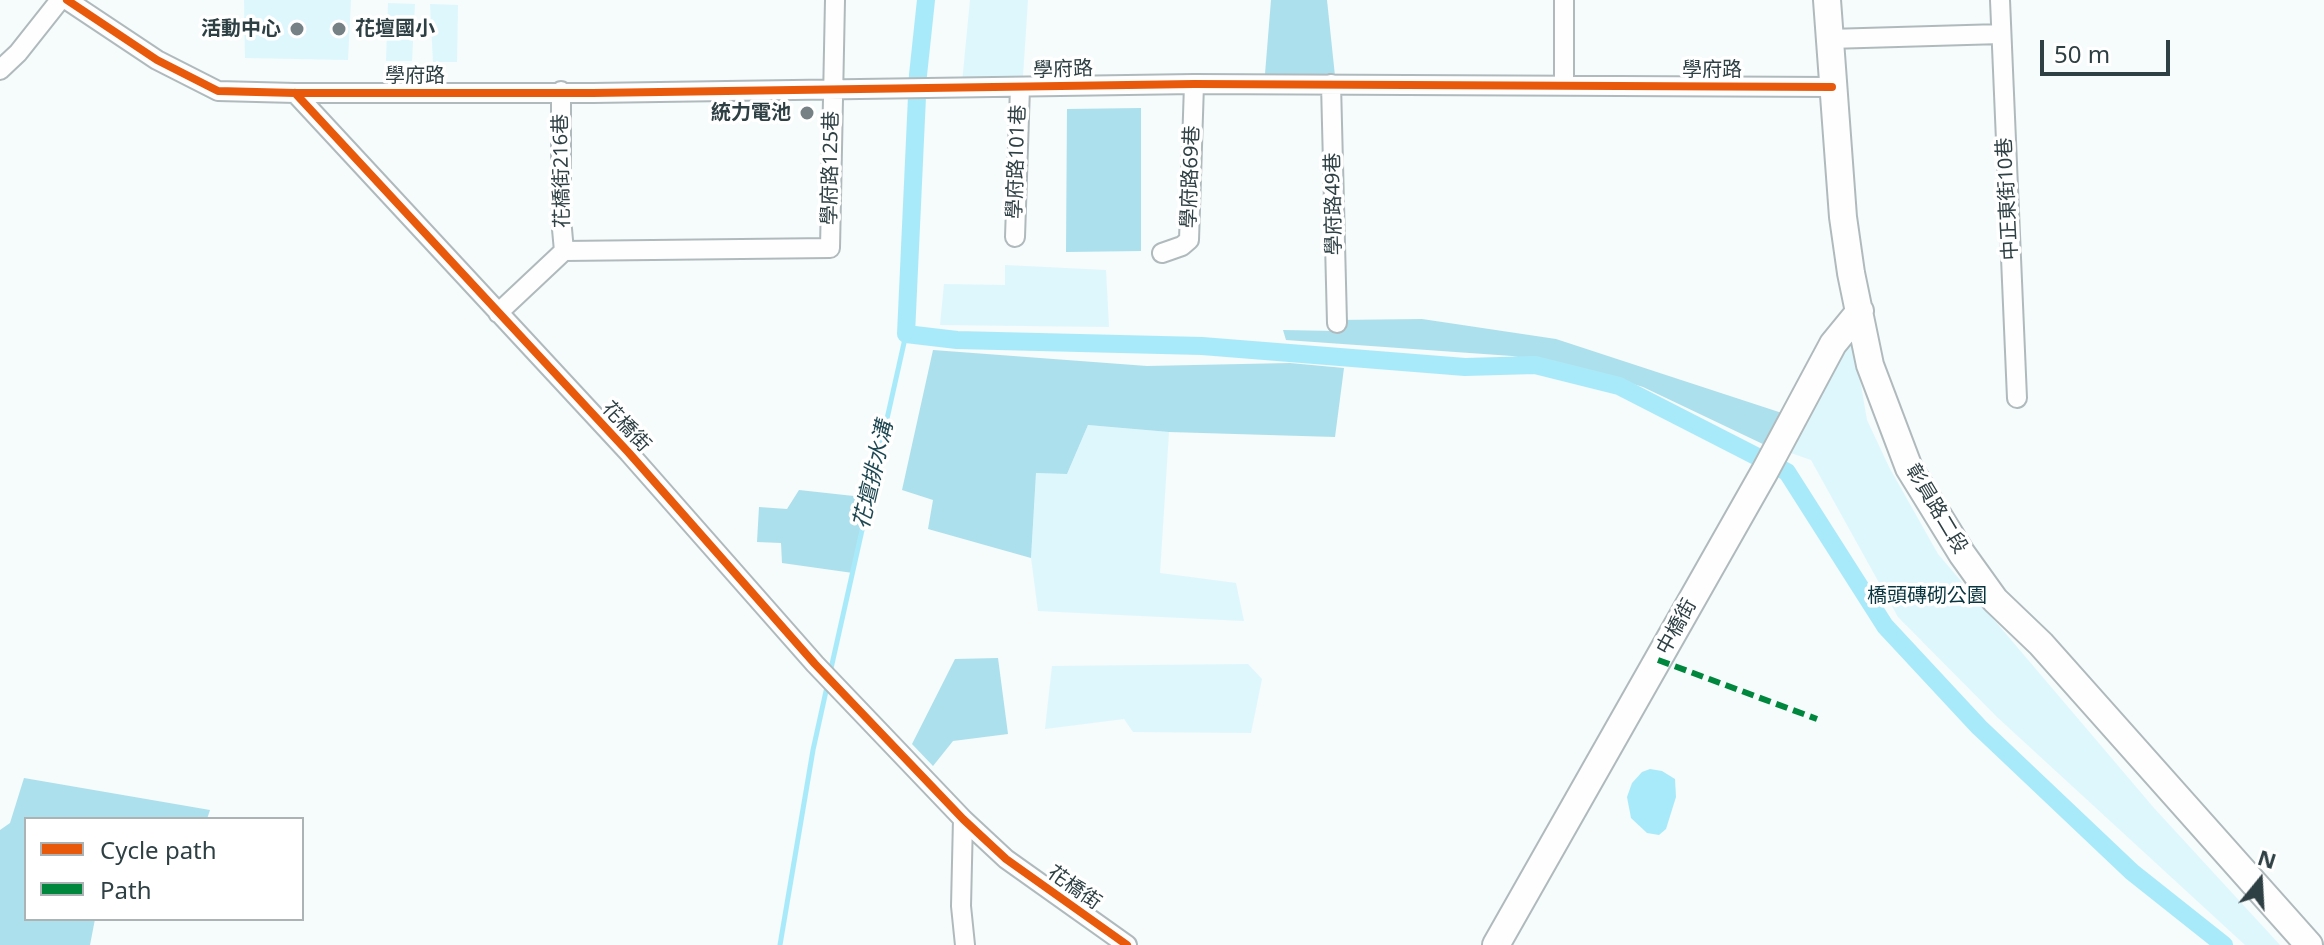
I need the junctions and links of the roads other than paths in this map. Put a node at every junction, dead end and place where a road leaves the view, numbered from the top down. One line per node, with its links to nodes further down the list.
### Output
1 (60, 0): 9 (street)
2 (67, 0): 17 (street)
3 (835, 0): 13 (street, 學府路125巷)
4 (1564, 0): 12 (street)
5 (1827, 0): 8 (main road, 彰員路二段)
6 (2000, 0): 7 (street, 中正東街10巷)
7 (2001, 34): 8 (street); 24 (street, 中正東街10巷)
8 (1829, 39): 15 (main road, 彰員路二段)
9 (0, 70)
10 (1194, 84): 11 (street, 學府路); 14 (street, 學府路); 20 (street, 學府路69巷)
11 (1331, 84): 12 (street, 學府路); 23 (street, 學府路49巷)
12 (1564, 85): 15 (street, 學府路)
13 (833, 87): 14 (street, 學府路); 16 (street, 學府路); 19 (street, 學府路125巷)
14 (1020, 87): 18 (street, 學府路101巷)
15 (1832, 87): 21 (main road, 彰員路二段)
16 (561, 91): 17 (street, 學府路); 19 (street, 花橋街216巷)
17 (295, 93): 22 (street, 花橋街)
18 (1015, 237)
19 (564, 251): 22 (street)
20 (1162, 253)
21 (1860, 311): 28 (main road, 中橋街); 29 (main road, 彰員路二段)
22 (498, 313): 25 (street, 花橋街)
23 (1337, 323)
24 (2017, 398)
25 (963, 819): 26 (street); 27 (street, 花橋街)
26 (965, 945)
27 (1127, 945)
28 (1496, 945)
29 (2309, 945)

